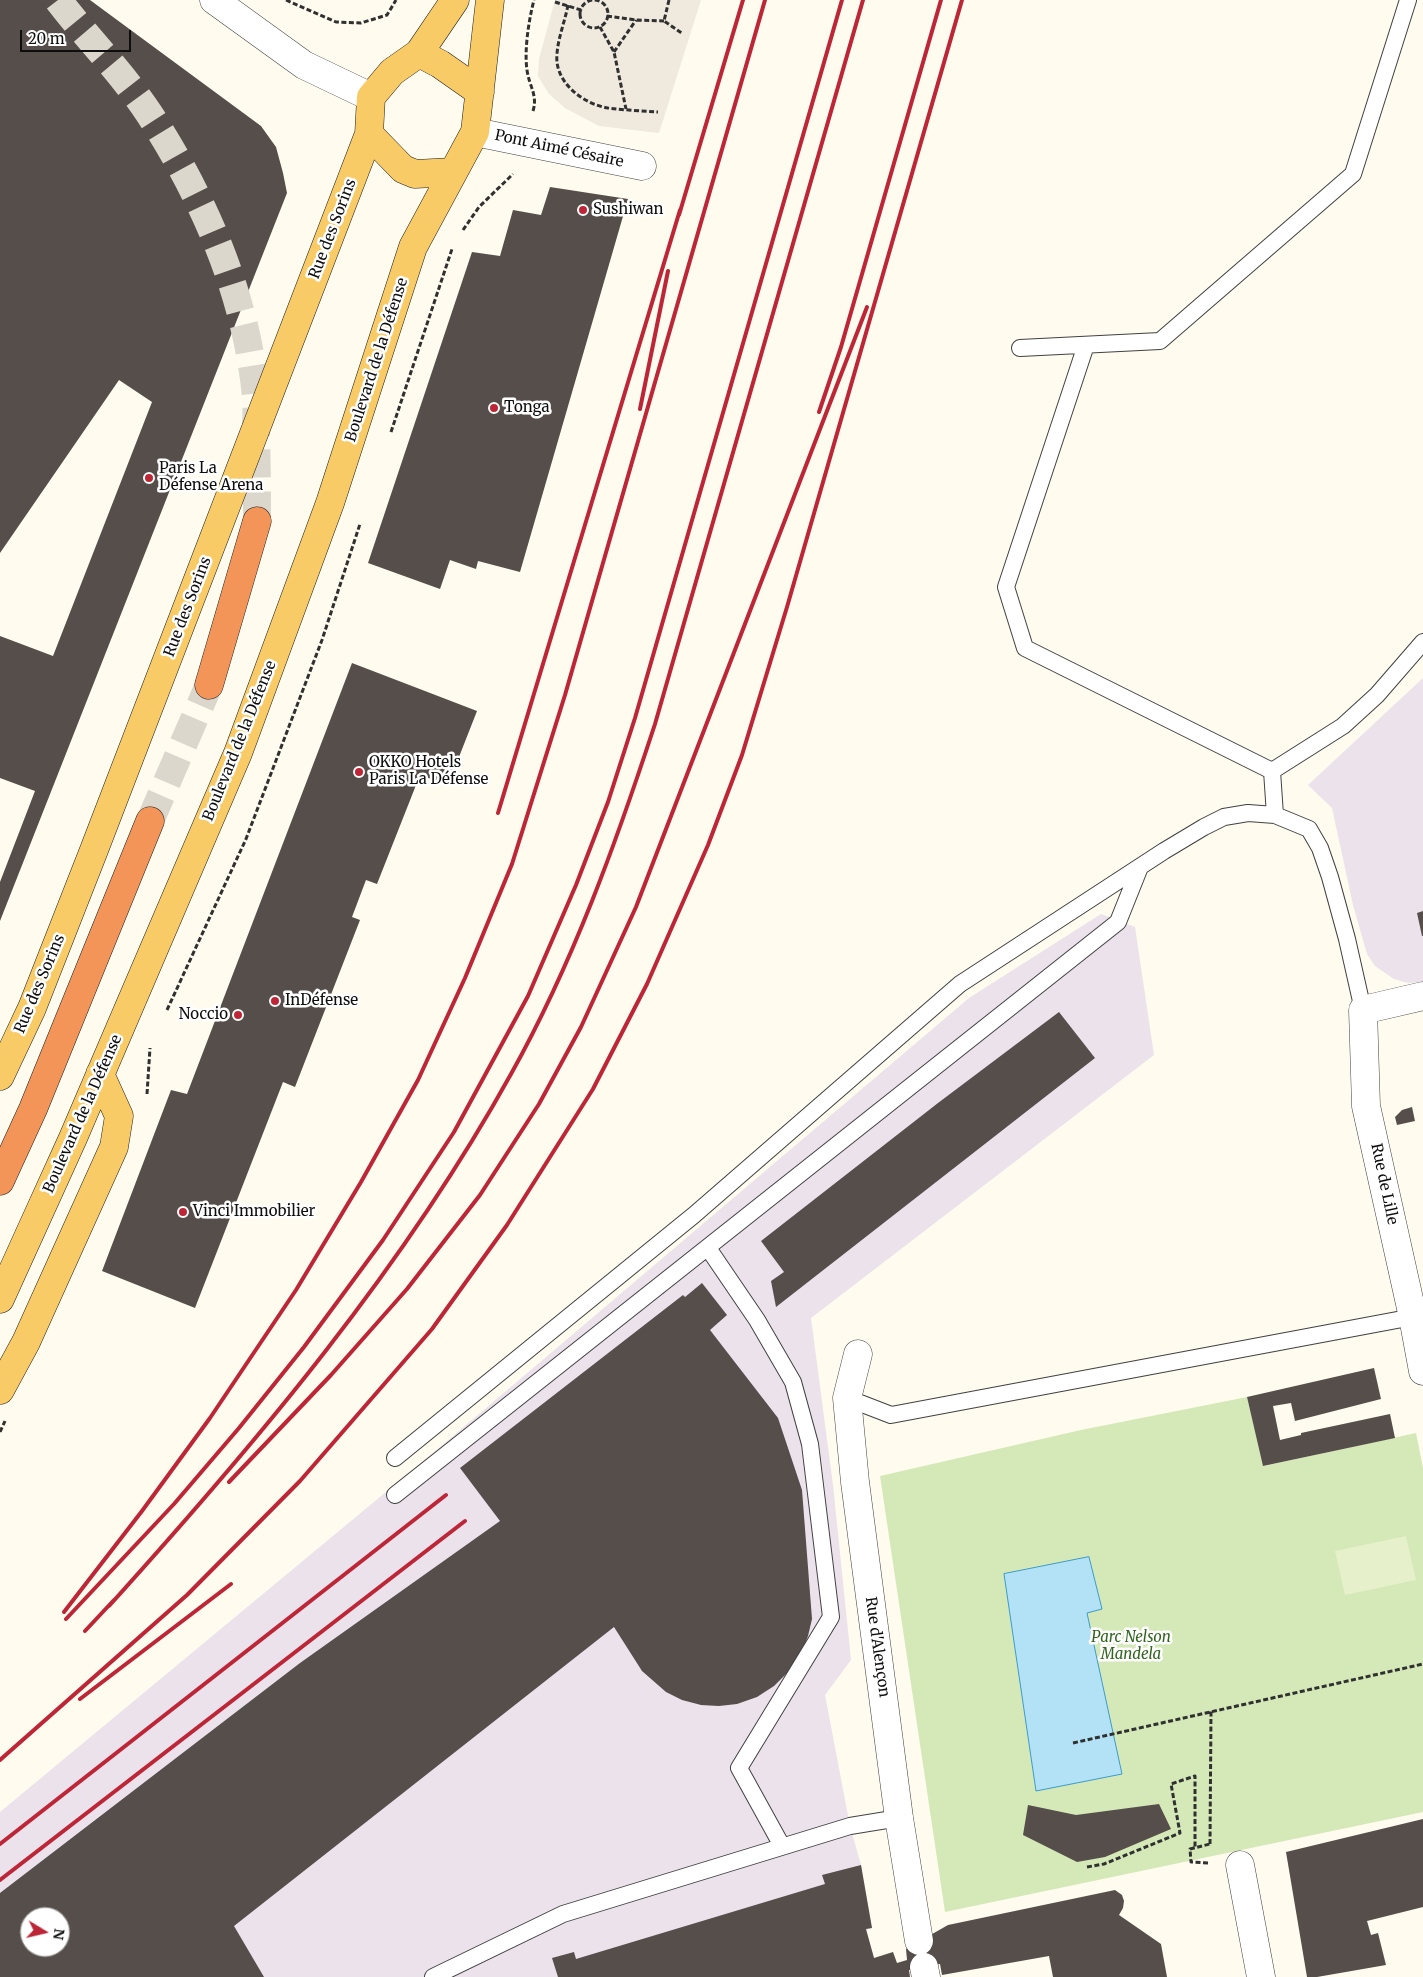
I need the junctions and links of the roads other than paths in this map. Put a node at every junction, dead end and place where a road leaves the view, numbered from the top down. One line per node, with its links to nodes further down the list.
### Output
1 (214, 0): 7 (street)
2 (455, 0): 5 (main road)
3 (490, 0): 6 (main road, Boulevard de la Défense)
4 (1408, 0): 12 (lane)
5 (419, 53): 6 (main road); 7 (main road)
6 (480, 92): 8 (main road, Boulevard de la Défense)
7 (371, 97): 9 (main road)
8 (475, 132): 10 (street, Pont Aimé Césaire); 11 (main road, Boulevard de la Défense)
9 (369, 134): 11 (main road); 23 (main road, Rue des Sorins)
10 (642, 166)
11 (453, 172): 24 (main road, Boulevard de la Défense)
12 (1086, 345): 13 (lane); 17 (lane)
13 (1020, 348)
14 (257, 521): 16 (highway)
15 (1423, 642): 17 (lane)
16 (209, 684)
17 (1272, 771): 18 (lane)
18 (1275, 815): 20 (lane); 22 (lane)
19 (150, 821): 25 (highway)
20 (1140, 867): 26 (lane); 33 (lane)
21 (1423, 996): 22 (street)
22 (1363, 1010): 28 (street, Rue de Lille)
23 (1, 1069)
24 (100, 1074): 27 (main road, Boulevard de la Défense); 31 (main road)
25 (0, 1182)
26 (708, 1248): 34 (lane); 36 (lane)
27 (0, 1299)
28 (1413, 1317): 30 (street, Rue de Lille); 32 (lane)
29 (858, 1354): 32 (street, Rue d'Alençon)
30 (1421, 1364)
31 (0, 1390)
32 (847, 1398): 35 (street, Rue d'Alençon)
33 (395, 1458)
34 (395, 1495)
35 (900, 1818): 36 (lane); 38 (street, Rue d'Alençon)
36 (782, 1846): 39 (lane)
37 (1240, 1865): 40 (street)
38 (919, 1941)
39 (433, 1977)
40 (1261, 1977)

